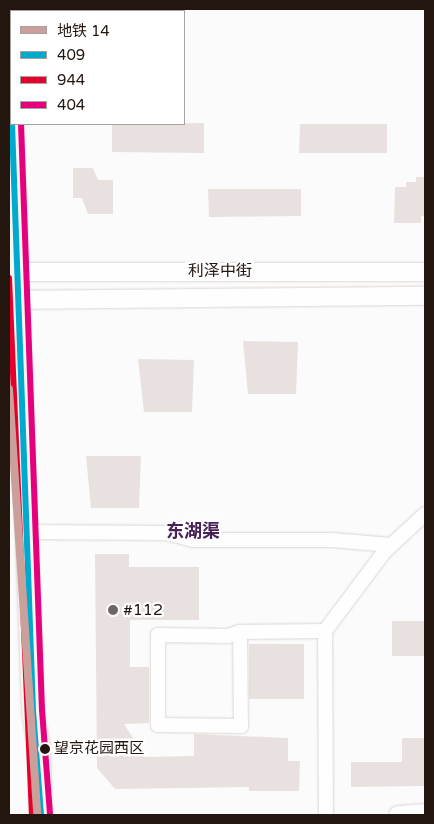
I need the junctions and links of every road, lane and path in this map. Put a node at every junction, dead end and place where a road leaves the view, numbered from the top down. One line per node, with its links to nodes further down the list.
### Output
1 (12, 125): 2 (main road)
2 (12, 272): 3 (street, 利泽中街); 5 (main road)
3 (425, 272)
4 (425, 296): 5 (street, 利泽中街)
5 (13, 300): 7 (main road)
6 (425, 514): 8 (street)
7 (27, 532): 8 (street); 12 (main road)
8 (391, 545): 9 (street)
9 (325, 631): 10 (street); 13 (street)
10 (240, 632): 10 (street)
11 (425, 813): 14 (street)
12 (41, 815)
13 (326, 815)
14 (398, 815)

